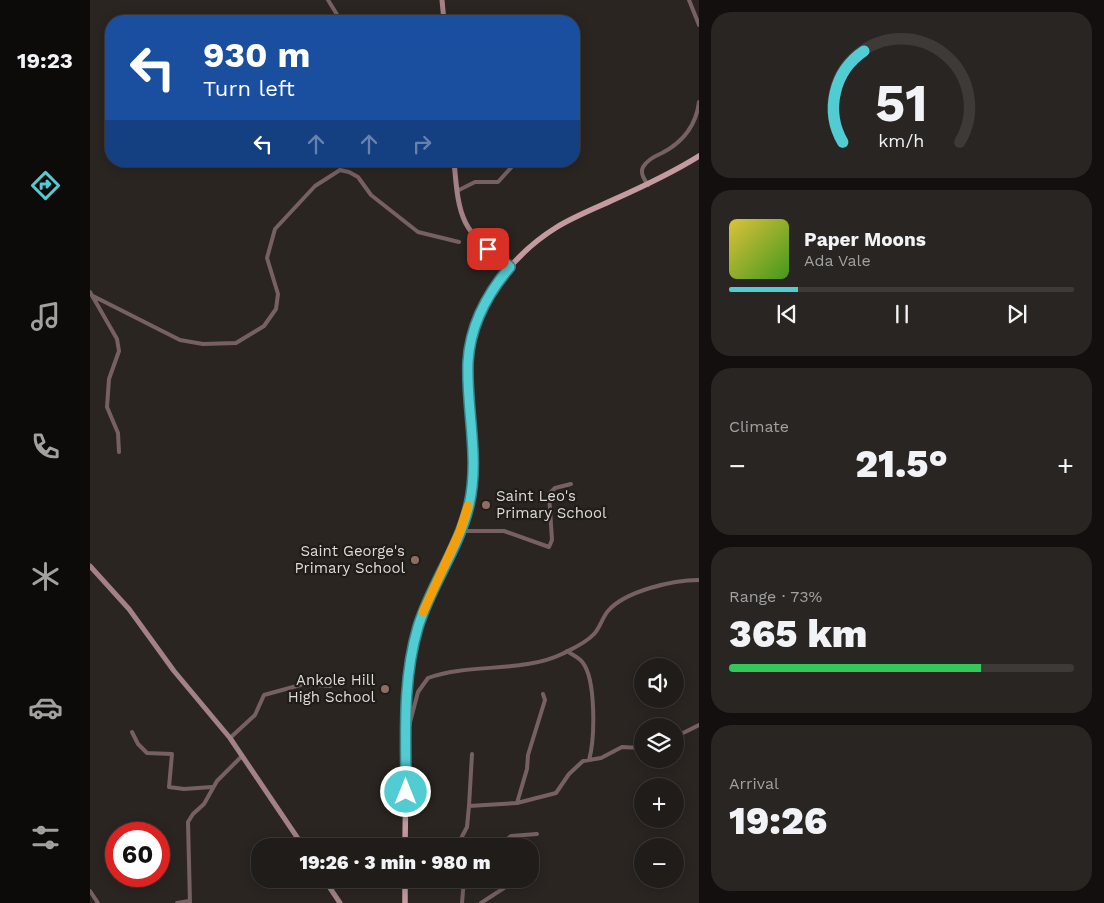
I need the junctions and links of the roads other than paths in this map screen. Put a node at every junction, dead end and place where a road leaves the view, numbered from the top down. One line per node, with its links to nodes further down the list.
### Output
1 (328, 0): 4 (street)
2 (442, 0): 5 (main road)
3 (689, 0): 6 (street)
4 (337, 15)
5 (443, 15)
6 (699, 25)
7 (699, 102): 11 (street)
8 (699, 156): 11 (main road)
9 (455, 167): 12 (main road)
10 (512, 167): 12 (street)
11 (648, 185): 14 (main road)
12 (457, 191): 14 (main road)
13 (459, 242): 15 (street)
14 (510, 267): 18 (main road)
15 (91, 294): 16 (street)
16 (119, 452)
17 (571, 484): 18 (street)
18 (460, 531): 27 (main road)
19 (90, 566): 28 (main road)
20 (699, 580): 21 (street)
21 (567, 651): 27 (street); 32 (street)
22 (330, 686): 28 (street)
23 (543, 694): 34 (street)
24 (699, 725): 26 (street)
25 (132, 732): 33 (street)
26 (684, 733)
27 (406, 737): 38 (main road)
28 (230, 738): 31 (main road)
29 (634, 748): 32 (street)
30 (472, 754): 35 (street)
31 (242, 756): 33 (street); 37 (main road)
32 (589, 760): 34 (street)
33 (212, 787): 46 (street)
34 (517, 803): 35 (street)
35 (469, 806): 39 (street)
36 (537, 834): 40 (street)
37 (298, 838)
38 (405, 838)
39 (462, 838)
40 (508, 838)
41 (330, 888): 49 (main road)
42 (405, 888): 50 (main road)
43 (463, 888): 51 (street)
44 (504, 888): 52 (street)
45 (90, 891): 47 (street)
46 (189, 902): 48 (street)
47 (98, 903)
48 (177, 903)
49 (340, 903)
50 (405, 903)
51 (462, 903)
52 (481, 903)

